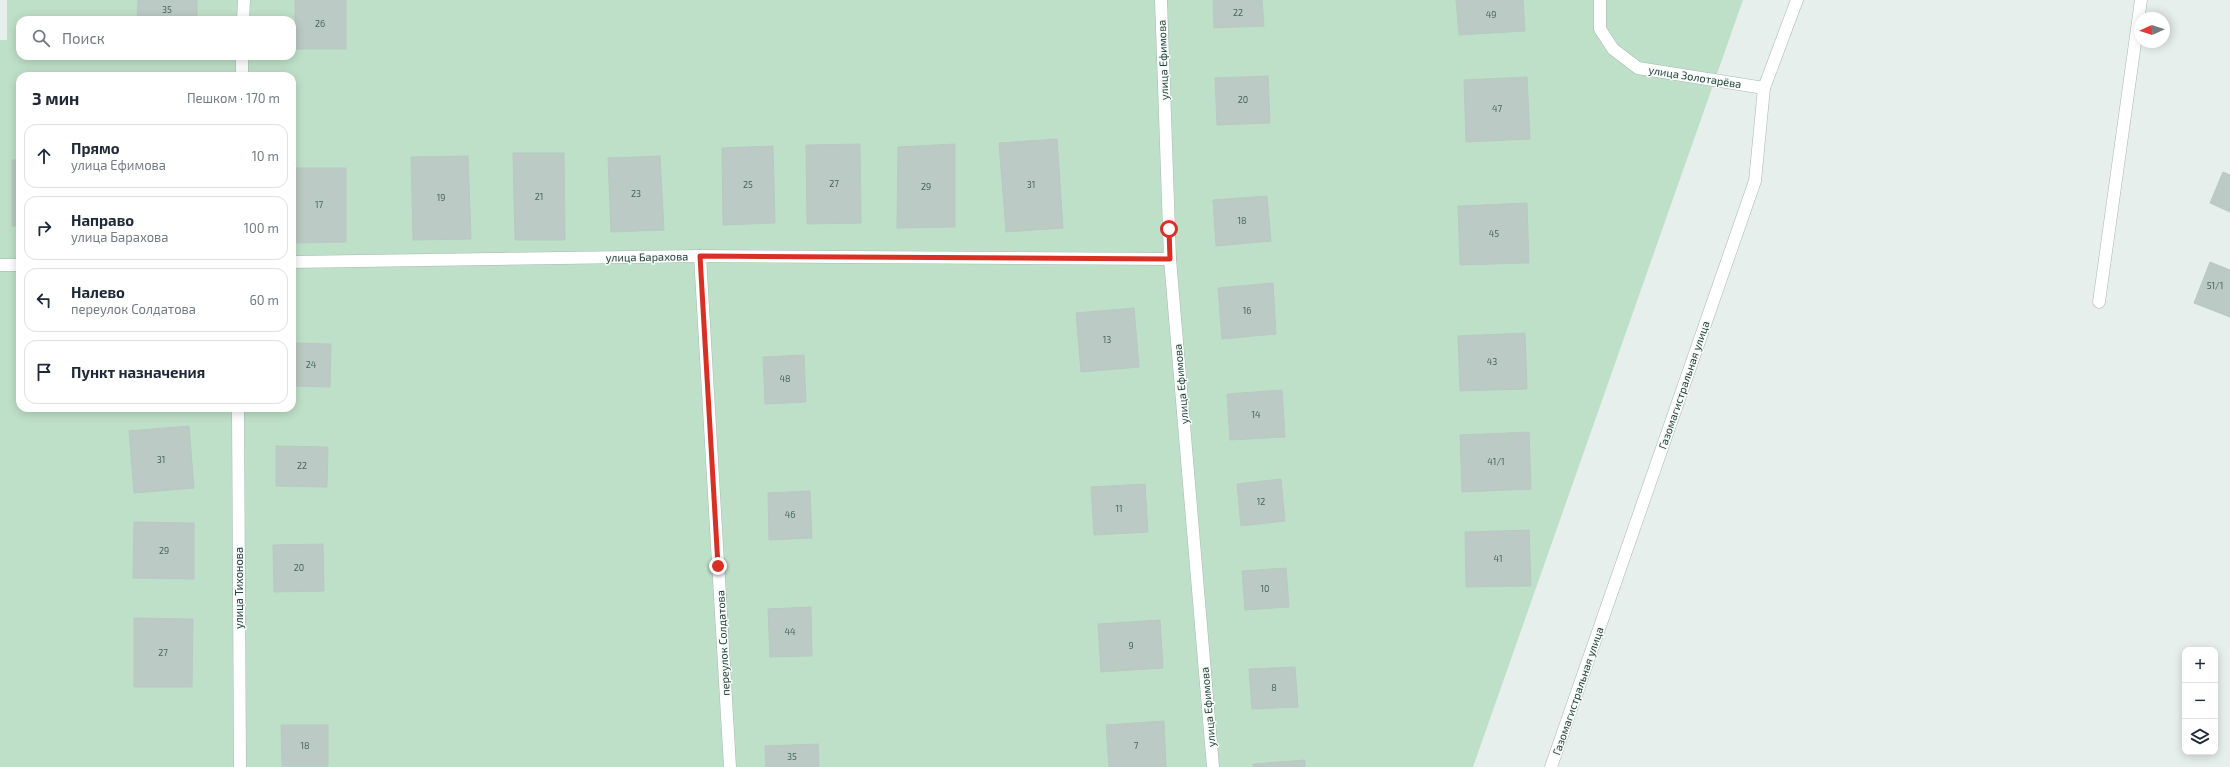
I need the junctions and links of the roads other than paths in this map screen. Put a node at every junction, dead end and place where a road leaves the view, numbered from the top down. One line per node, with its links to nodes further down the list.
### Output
1 (244, 0): 6 (street)
2 (1161, 0): 11 (street, улица Ефимова)
3 (1600, 0): 9 (street, улица Золотарёва)
4 (1798, 0): 9 (street, Газомагистральная улица)
5 (2141, 0): 15 (street)
6 (243, 16)
7 (242, 60): 8 (street)
8 (242, 72)
9 (1764, 88): 20 (street, Газомагистральная улица)
10 (700, 256): 11 (street, улица Барахова); 12 (street, улица Барахова); 18 (street, переулок Солдатова)
11 (1170, 259): 19 (street, улица Ефимова)
12 (296, 262)
13 (0, 265): 14 (street)
14 (16, 265)
15 (2099, 302)
16 (238, 412): 17 (street, улица Тихонова)
17 (240, 767)
18 (730, 767)
19 (1213, 767)
20 (1551, 767)

